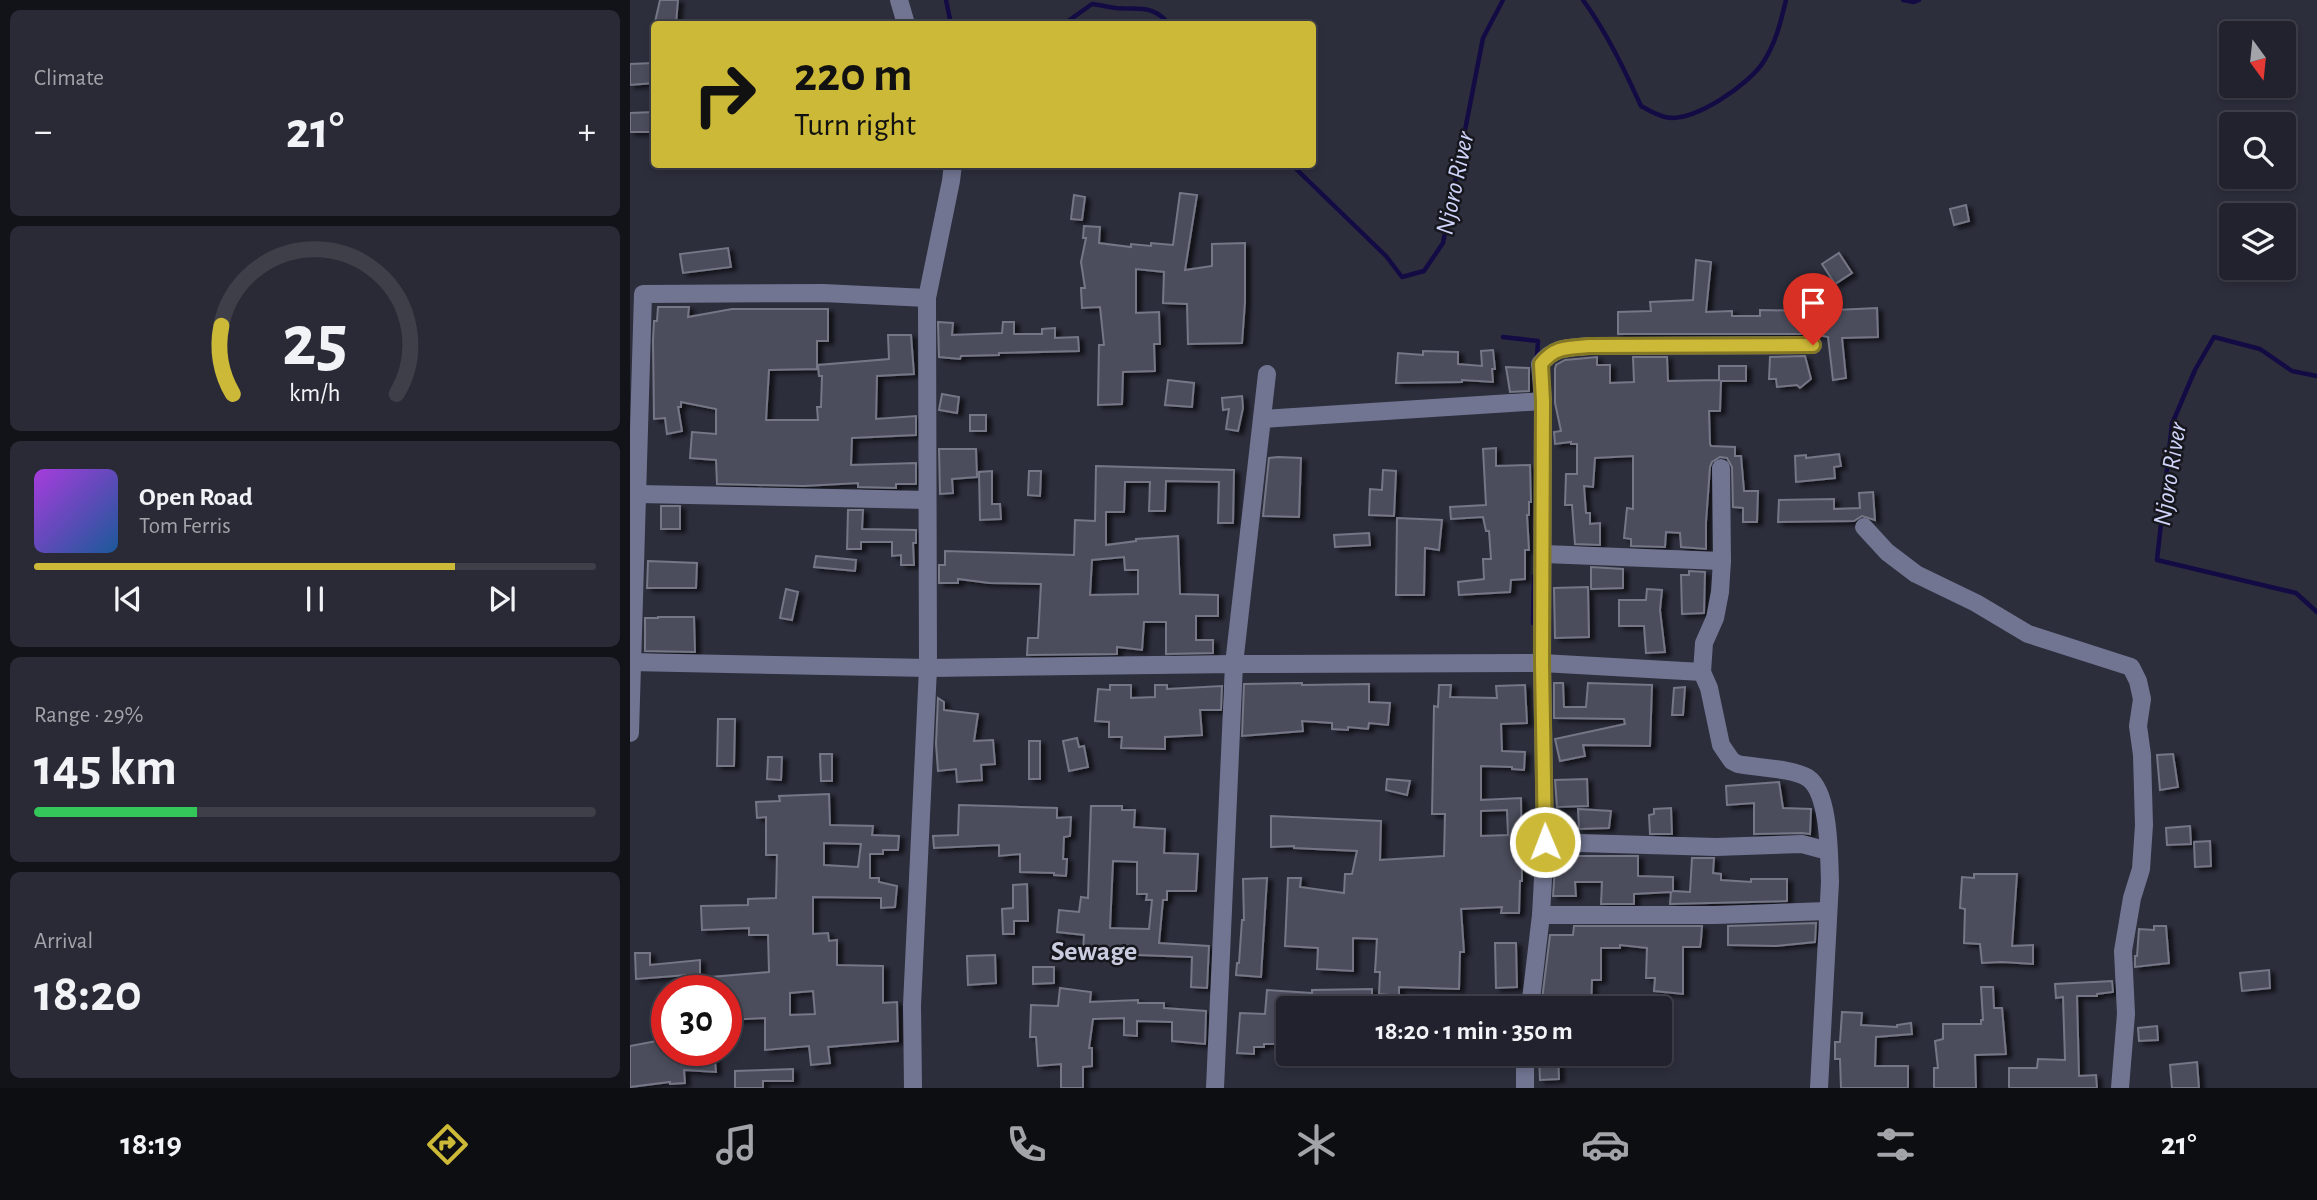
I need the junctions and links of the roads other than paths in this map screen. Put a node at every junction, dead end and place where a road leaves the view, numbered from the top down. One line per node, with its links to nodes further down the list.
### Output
1 (899, 0): 2 (street)
2 (905, 21)
3 (953, 168): 5 (street)
4 (637, 294): 5 (street); 11 (street)
5 (928, 298): 12 (street)
6 (1813, 345): 8 (street)
7 (1268, 374): 9 (street)
8 (1543, 401): 9 (street); 14 (street)
9 (1262, 419): 18 (street)
10 (1721, 468): 15 (street)
11 (638, 494): 12 (street); 16 (street)
12 (927, 500): 19 (street)
13 (1864, 527): 32 (street)
14 (1544, 554): 15 (street); 17 (street)
15 (1722, 561): 20 (street)
16 (632, 662): 19 (street); 21 (street)
17 (1542, 663): 18 (street); 20 (street); 22 (street)
18 (1234, 664): 19 (street); 29 (street)
19 (928, 668): 28 (street)
20 (1702, 672): 23 (street)
21 (630, 733)
22 (1545, 842): 23 (street); 25 (street)
23 (1828, 851): 24 (street)
24 (1827, 911): 25 (street); 31 (street)
25 (1541, 915): 26 (street)
26 (1531, 996)
27 (1525, 1066): 30 (street)
28 (913, 1088)
29 (1215, 1088)
30 (1525, 1088)
31 (1819, 1088)
32 (2120, 1088)

